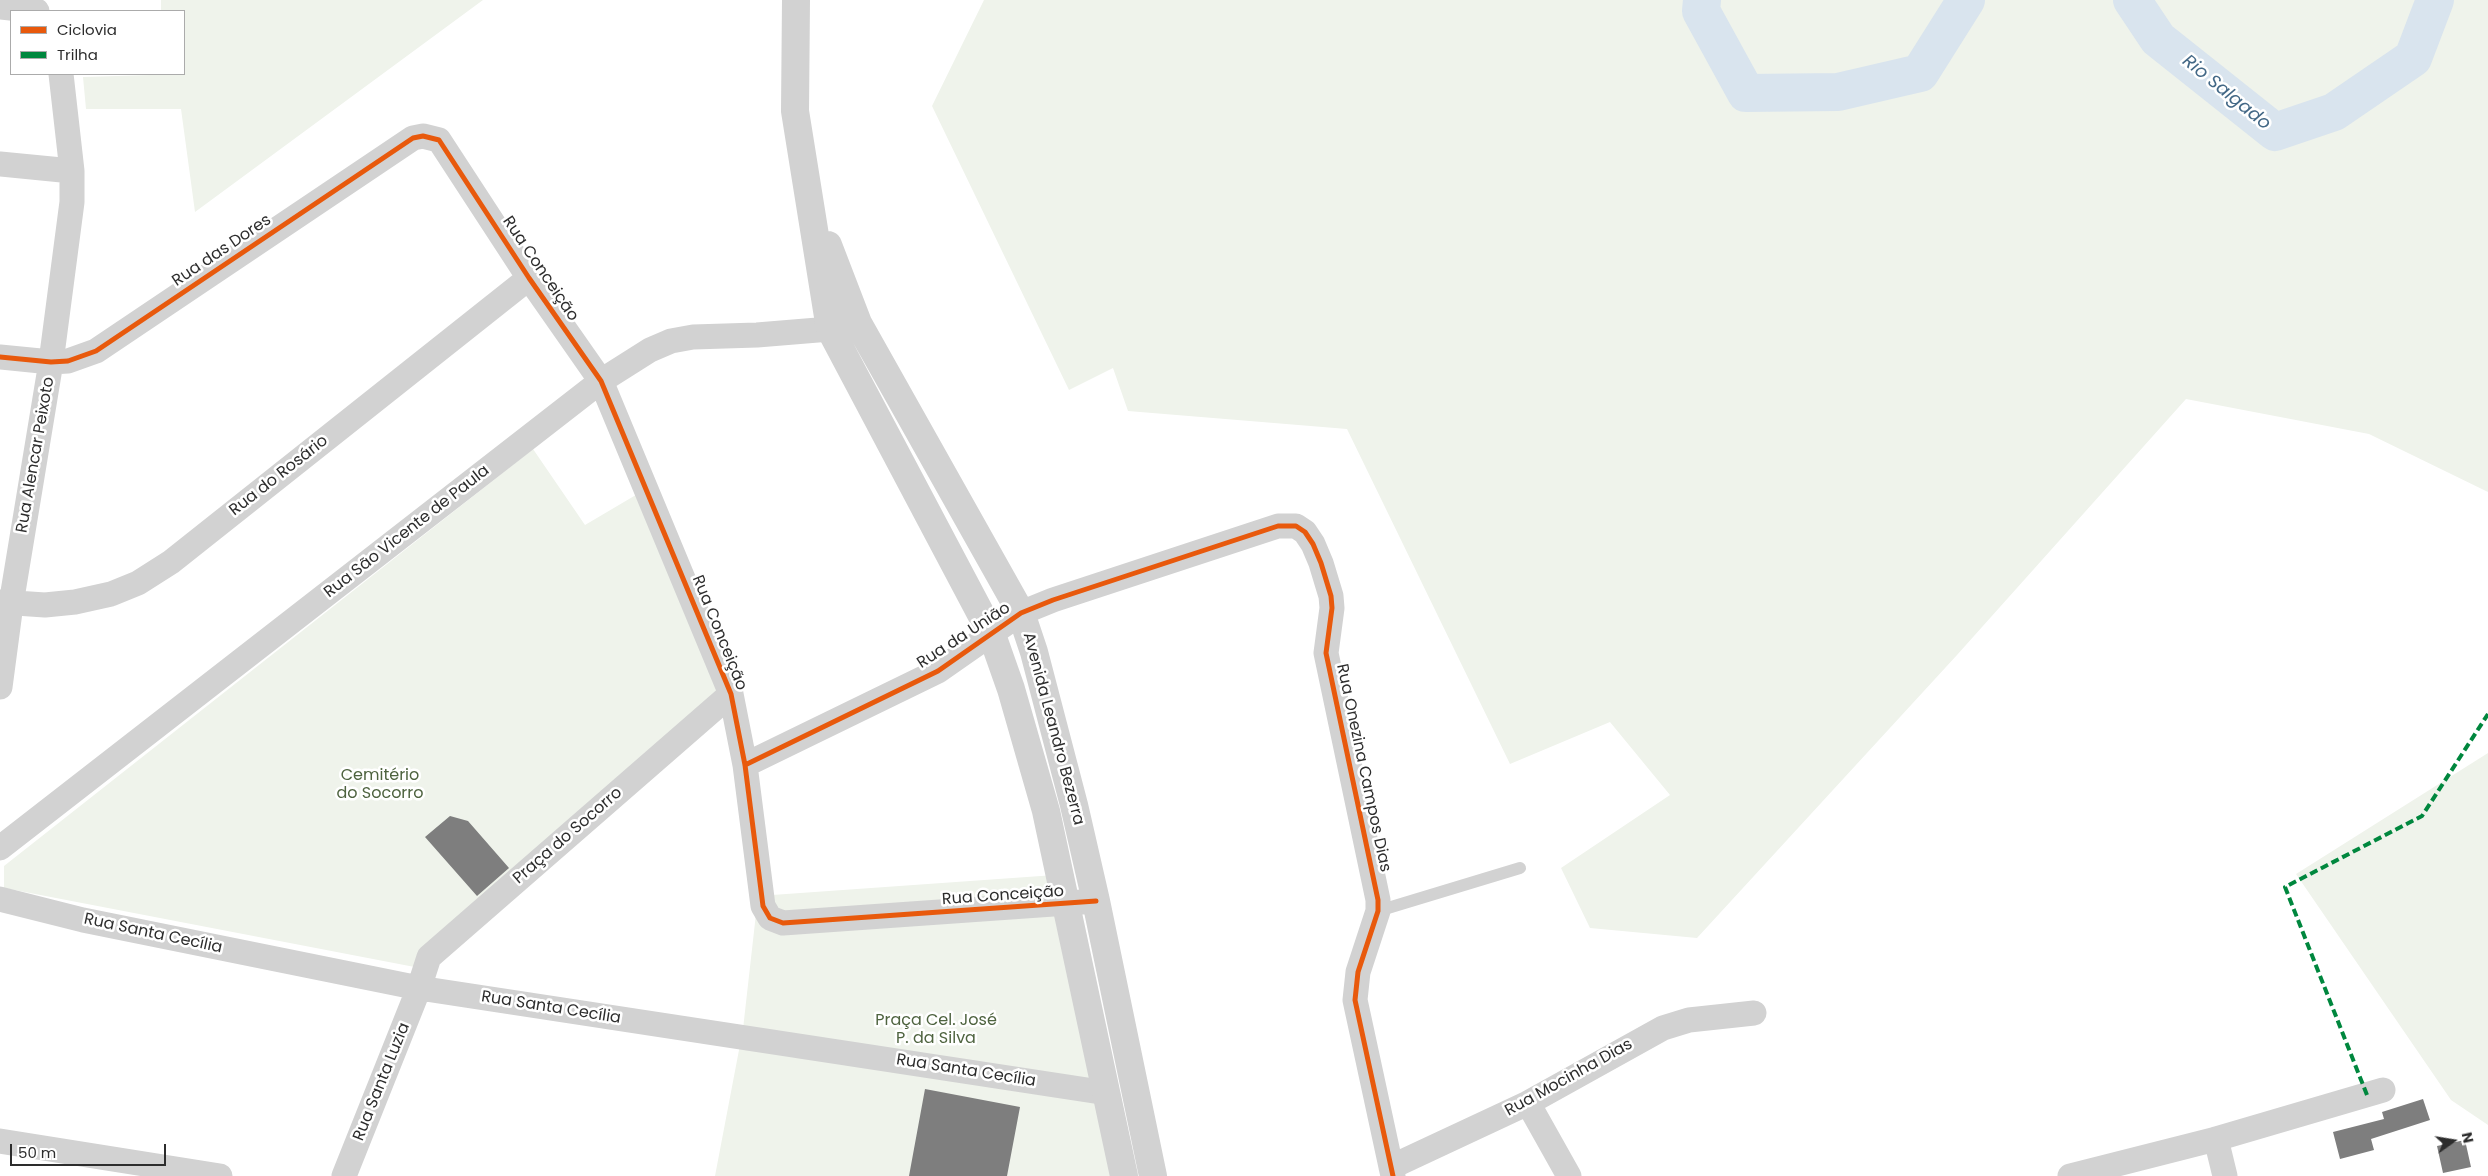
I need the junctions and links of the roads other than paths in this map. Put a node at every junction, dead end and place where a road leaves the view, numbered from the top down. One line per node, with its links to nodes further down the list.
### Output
1 (796, 0): 8 (street, Avenida Leandro Bezerra)
2 (0, 7): 3 (street)
3 (28, 10)
4 (61, 75): 7 (street, Rua Alencar Peixoto)
5 (445, 148): 9 (street, Rua Conceição); 13 (street, Rua das Dores)
6 (0, 164): 7 (street)
7 (72, 171): 13 (street, Rua Alencar Peixoto)
8 (805, 178): 10 (street, Avenida Leandro Bezerra); 11 (street, Avenida Leandro Bezerra)
9 (529, 278): 14 (street, Rua Conceição); 16 (street, Rua do Rosário)
10 (858, 323): 11 (street, Rua São Vicente de Paula); 17 (street, Avenida Leandro Bezerra)
11 (830, 328): 14 (street, Rua São Vicente de Paula); 18 (street, Avenida Leandro Bezerra)
12 (0, 356): 13 (street, Rua das Dores)
13 (52, 362): 16 (street, Rua Alencar Peixoto)
14 (602, 381): 20 (street, Rua Conceição); 22 (street, Rua São Vicente de Paula)
15 (1313, 544): 17 (street, Rua da União); 27 (street, Rua Onezina Campos Dias)
16 (5, 603): 19 (street, Rua Alencar Peixoto)
17 (1021, 613): 18 (street, Rua da União); 25 (street, Avenida Leandro Bezerra)
18 (992, 635): 21 (street, Rua da União); 26 (street, Avenida Leandro Bezerra)
19 (0, 687)
20 (731, 694): 21 (street, Rua Conceição); 28 (street, Praça do Socorro)
21 (745, 765): 26 (street, Rua Conceição)
22 (0, 848)
23 (1520, 868): 27 (lane)
24 (0, 899): 28 (street, Rua Santa Cecília)
25 (1096, 901): 26 (street, Rua Conceição); 39 (street, Avenida Leandro Bezerra)
26 (1068, 904): 31 (street, Avenida Leandro Bezerra)
27 (1378, 911): 35 (street)
28 (420, 988): 31 (street, Rua Santa Cecília); 37 (street, Rua Santa Luzia)
29 (1754, 1013): 32 (street, Rua Mocinha Dias)
30 (2383, 1090): 33 (street)
31 (1106, 1093): 38 (street, Avenida Leandro Bezerra)
32 (1528, 1103): 35 (street, Rua Mocinha Dias); 40 (street)
33 (2216, 1139): 41 (street); 42 (street)
34 (0, 1141): 36 (street)
35 (1392, 1171)
36 (220, 1176)
37 (344, 1176)
38 (1124, 1176)
39 (1153, 1176)
40 (1569, 1176)
41 (2070, 1176)
42 (2224, 1176)

